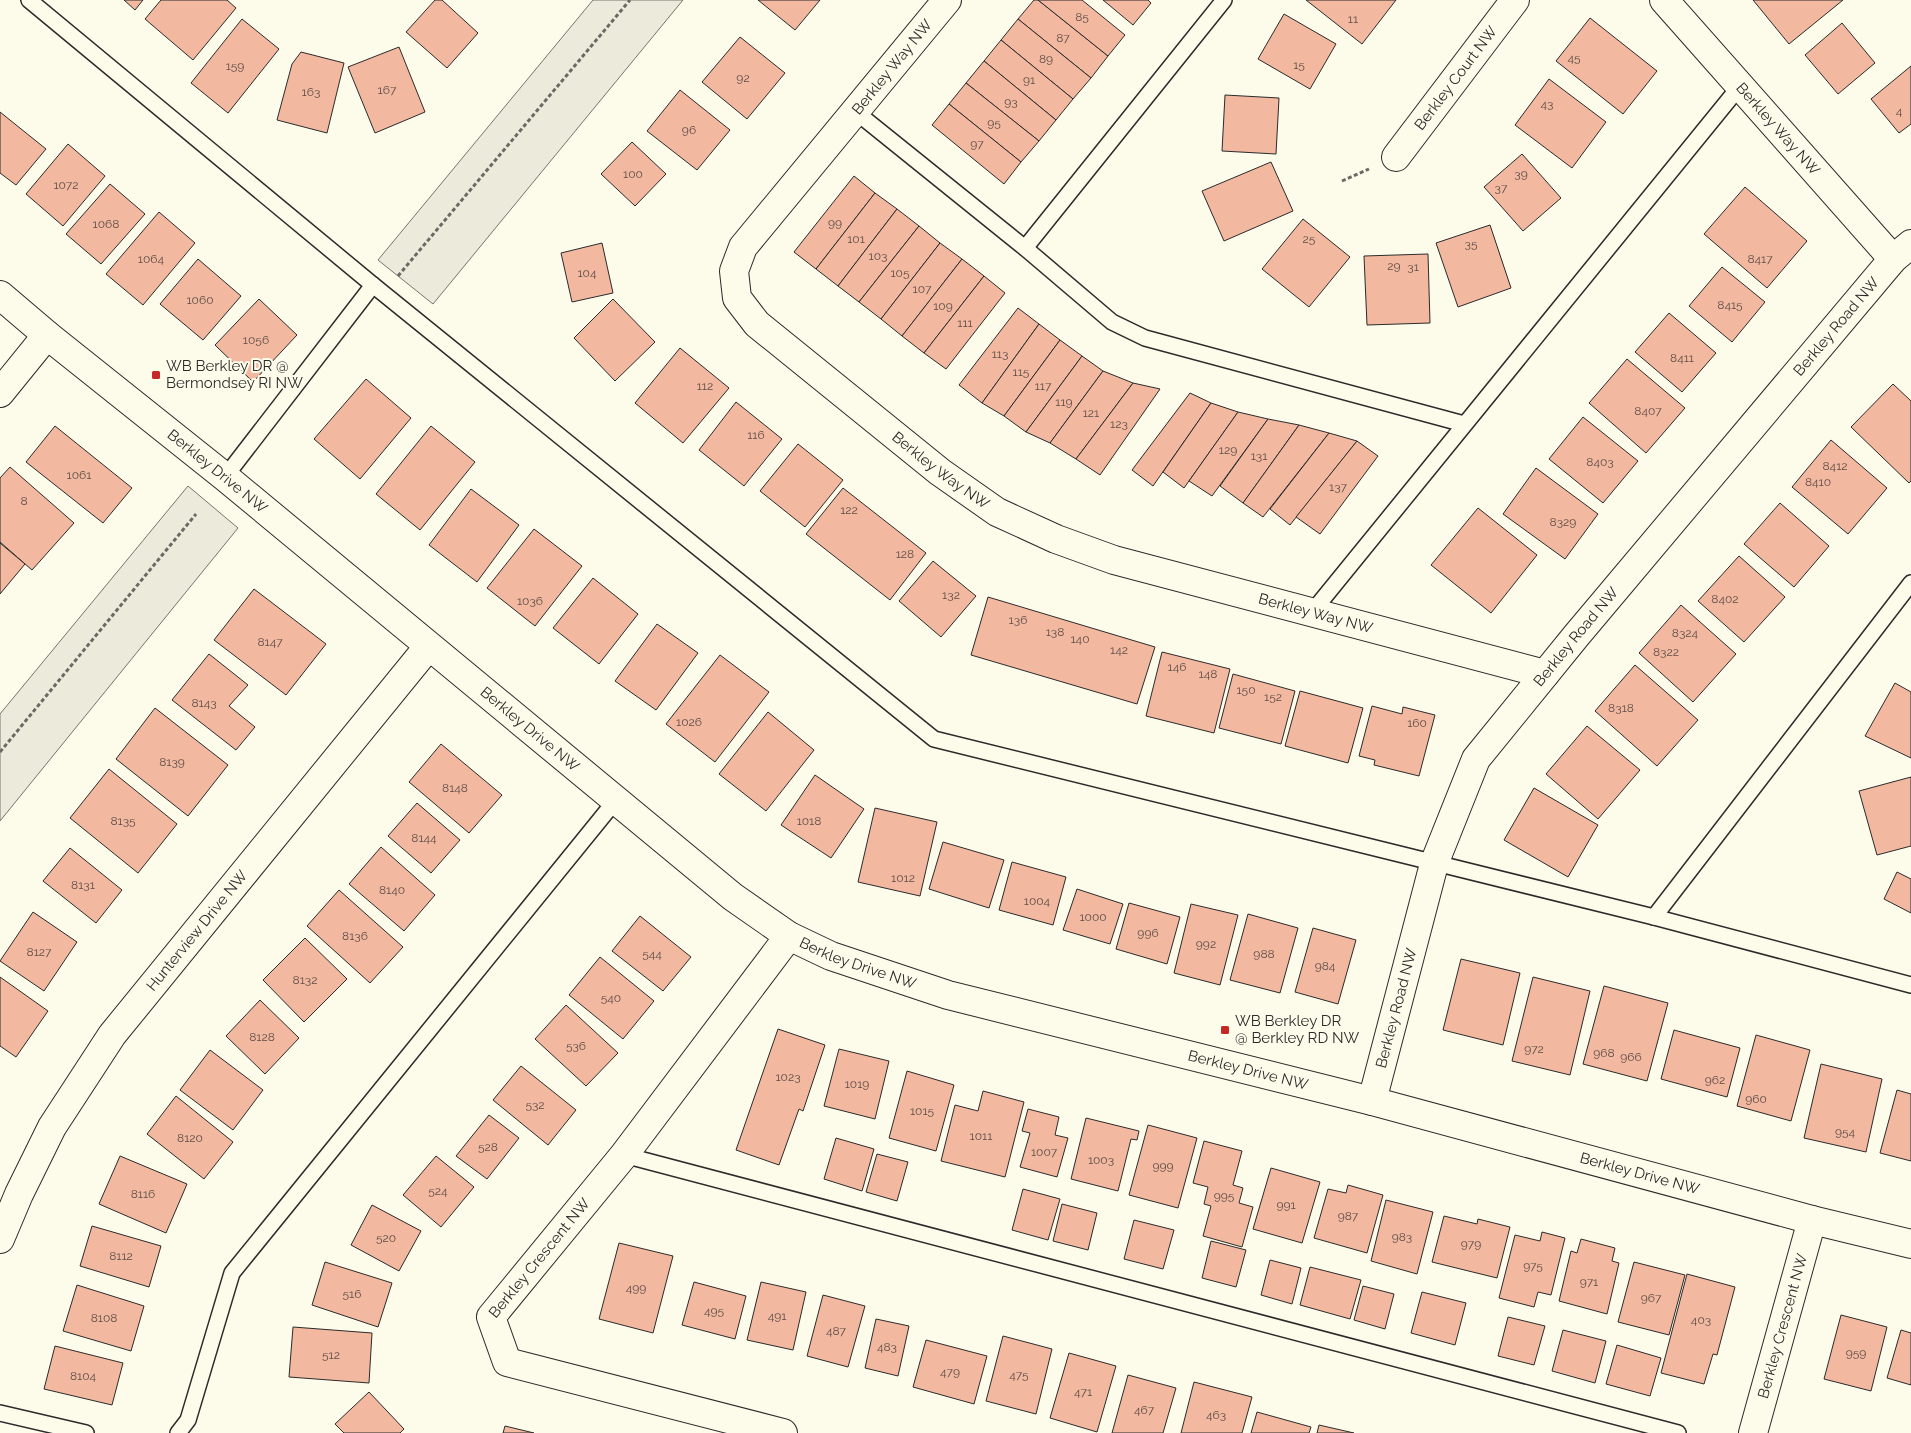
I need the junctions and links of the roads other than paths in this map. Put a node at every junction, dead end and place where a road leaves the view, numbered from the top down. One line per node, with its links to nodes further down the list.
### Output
1 (29, 0): 11 (lane)
2 (947, 0): 7 (street, Berkley Way NW)
3 (1224, 0): 9 (lane)
4 (1515, 0): 8 (street, Berkley Court NW)
5 (1664, 0): 6 (street, Berkley Way NW)
6 (1740, 86): 10 (street, Berkley Way NW); 15 (lane)
7 (856, 112): 9 (lane); 18 (street, Berkley Way NW)
8 (1396, 157)
9 (1026, 248): 15 (lane)
10 (1902, 252): 20 (street, Berkley Road NW)
11 (378, 289): 16 (lane); 22 (lane)
12 (0, 295): 13 (street, Berkley Drive NW)
13 (48, 335): 14 (street); 16 (street, Berkley Drive NW)
14 (0, 393)
15 (1464, 424): 18 (lane)
16 (225, 478): 19 (street, Berkley Drive NW)
17 (1911, 582): 23 (lane)
18 (1313, 611): 20 (street, Berkley Way NW)
19 (428, 647): 21 (street, Berkley Drive NW); 29 (street, Hunterview Drive NW)
20 (1545, 674): 22 (street, Berkley Road NW)
21 (616, 800): 24 (street, Berkley Drive NW); 33 (lane)
22 (1434, 864): 23 (lane); 26 (street, Berkley Road NW)
23 (1654, 918): 25 (lane)
24 (789, 936): 26 (street, Berkley Drive NW); 27 (street, Berkley Crescent NW)
25 (1911, 985)
26 (1372, 1101): 28 (street, Berkley Drive NW)
27 (624, 1155): 34 (street, Berkley Crescent NW); 35 (lane)
28 (1812, 1220): 30 (street, Berkley Drive NW); 36 (street, Berkley Crescent NW)
29 (0, 1239)
30 (1911, 1244)
31 (0, 1414): 32 (lane)
32 (86, 1433)
33 (178, 1433)
34 (783, 1433)
35 (1678, 1433)
36 (1753, 1433)

